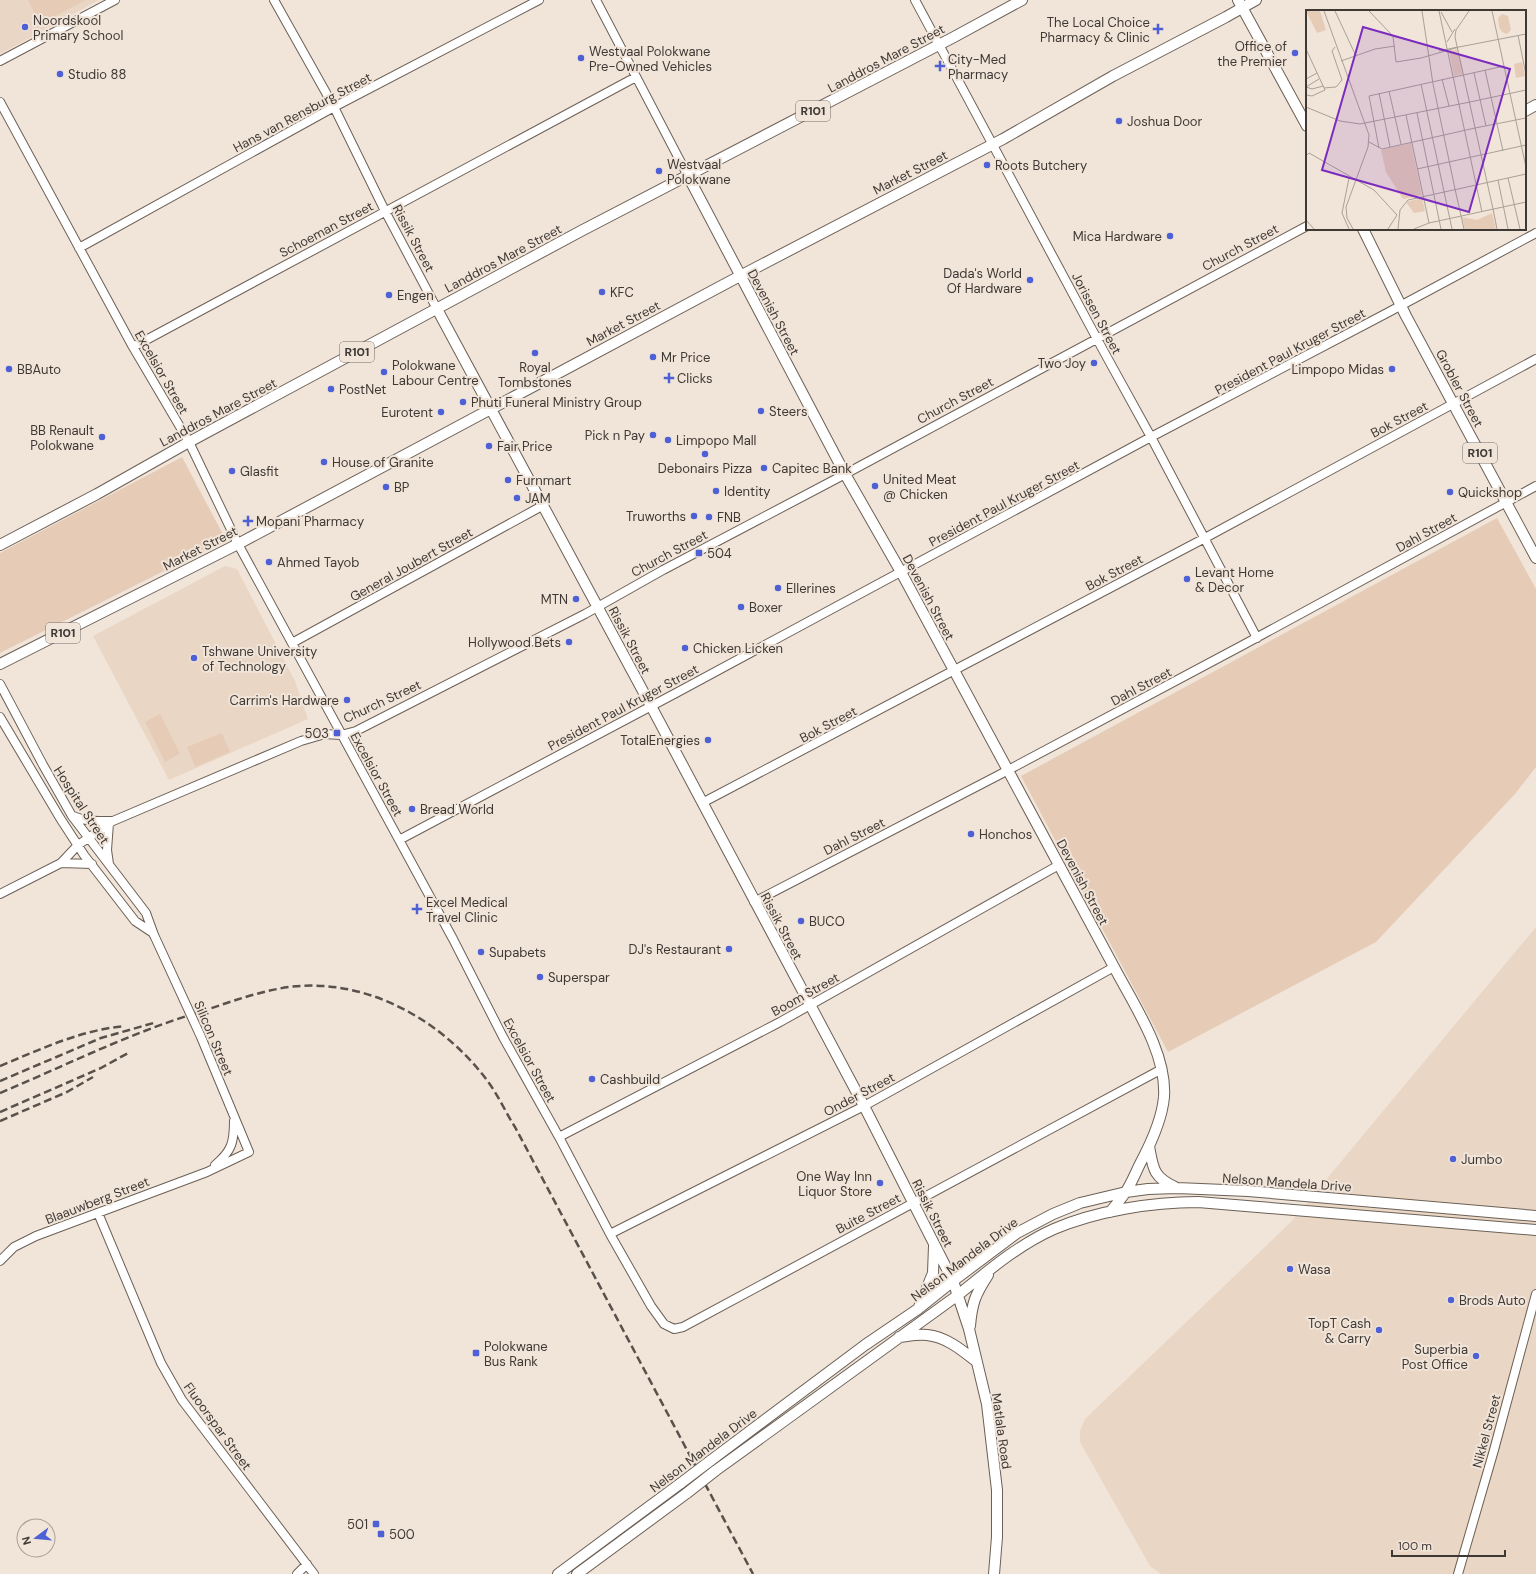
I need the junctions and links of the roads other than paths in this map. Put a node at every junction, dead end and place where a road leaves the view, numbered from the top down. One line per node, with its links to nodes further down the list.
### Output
1 (115, 0): 10 (street)
2 (274, 0): 14 (street, Rissik Street)
3 (540, 0): 14 (street, Hans van Rensburg Street)
4 (596, 0): 11 (street, Devenish Street)
5 (915, 0): 9 (street, Jorissen Street)
6 (1022, 0): 9 (main road, Landdros Mare Street / R101)
7 (1256, 0): 8 (main road, Market Street / R101)
8 (1241, 4): 16 (main road); 17 (main road, Market Street / R101)
9 (939, 45): 17 (street, Jorissen Street); 18 (main road, Landdros Mare Street / R101)
10 (0, 61)
11 (636, 77): 18 (street, Devenish Street); 19 (street, Schoeman Street)
12 (0, 102): 23 (street, Excelsior Street)
13 (1536, 105): 15 (main road)
14 (334, 107): 19 (street, Rissik Street); 23 (street, Hans van Rensburg Street)
15 (1526, 110)
16 (1306, 124)
17 (992, 144): 24 (main road, Market Street / R101); 27 (street, Jorissen Street)
18 (688, 176): 24 (main road, Devenish Street); 26 (main road, Landdros Mare Street / R101)
19 (384, 211): 26 (street, Rissik Street); 28 (street, Schoeman Street)
20 (1306, 227): 27 (street, Church Street)
21 (1364, 230): 25 (main road, Grobler Street / R101)
22 (1536, 233): 25 (street, President Paul Kruger Street)
23 (79, 248): 28 (street, Excelsior Street)
24 (740, 276): 31 (main road, Market Street / R101); 34 (main road, Devenish Street)
25 (1401, 305): 30 (main road, Grobler Street / R101); 32 (street, President Paul Kruger Street)
26 (436, 309): 31 (main road, Rissik Street); 33 (main road, Landdros Mare Street / R101)
27 (1097, 339): 32 (street, Jorissen Street); 34 (street, Church Street)
28 (133, 347): 33 (street, Excelsior Street)
29 (1536, 359): 30 (street, Bok Street)
30 (1454, 403): 36 (main road, Grobler Street / R101); 38 (street, Bok Street)
31 (491, 408): 37 (main road, Rissik Street); 40 (main road, Market Street / R101)
32 (1151, 437): 38 (street, Jorissen Street); 42 (street, President Paul Kruger Street)
33 (189, 442): 39 (main road, Landdros Mare Street / R101); 40 (street, Excelsior Street)
34 (845, 474): 42 (main road, Devenish Street); 43 (street, Church Street)
35 (1536, 486): 36 (street, Dahl Street)
36 (1506, 503): 41 (main road, Grobler Street / R101); 44 (street, Dahl Street)
37 (542, 506): 43 (main road, Rissik Street); 45 (street, General Joubert Street)
38 (1205, 538): 44 (street, Jorissen Street); 47 (street, Bok Street)
39 (0, 544)
40 (238, 544): 45 (street, Excelsior Street); 46 (main road, Market Street / R101)
41 (1536, 558)
42 (901, 572): 47 (main road, Devenish Street); 49 (street, President Paul Kruger Street)
43 (598, 607): 49 (main road, Rissik Street); 51 (street, Church Street)
44 (1257, 638): 52 (street, Dahl Street)
45 (292, 643): 51 (street, Excelsior Street)
46 (0, 664)
47 (954, 670): 52 (main road, Devenish Street); 53 (street, Bok Street)
48 (0, 684): 54 (street, Hospital Street)
49 (651, 706): 53 (main road, Rissik Street); 57 (street, President Paul Kruger Street)
50 (0, 717): 58 (street, Hospital Street)
51 (341, 735): 55 (street, Church Street); 57 (street, Excelsior Street)
52 (1008, 769): 61 (main road, Devenish Street); 64 (street, Dahl Street)
53 (702, 803): 64 (main road, Rissik Street)
54 (72, 816): 55 (street, Church Street); 56 (street, Hospital Street)
55 (111, 822): 56 (street, Church Street); 62 (street)
56 (88, 838): 58 (street, Church Street); 62 (street, Hospital Street)
57 (399, 840): 71 (street, Excelsior Street)
58 (78, 845): 59 (street, Church Street); 60 (street, Hospital Street)
59 (61, 863): 60 (street, Church Street); 63 (street, Church Street)
60 (92, 864): 65 (street, Hospital Street)
61 (1058, 865): 66 (main road, Devenish Street); 67 (street, Boom Street)
62 (110, 866): 65 (street, Hospital Street)
63 (0, 894)
64 (754, 902): 67 (main road, Rissik Street)
65 (154, 934): 70 (street, Silicon Street, bridge)
66 (1114, 967): 68 (main road, Devenish Street); 69 (street, Onder Street)
67 (810, 1005): 69 (main road, Rissik Street); 71 (street, Boom Street)
68 (1162, 1069): 72 (main road, Devenish Street); 77 (street, Buite Street)
69 (864, 1106): 77 (main road, Rissik Street); 82 (street, Onder Street)
70 (234, 1118): 73 (street, Silicon Street); 74 (street, Blaauwberg Street)
71 (559, 1137): 82 (street, Excelsior Street)
72 (1149, 1146): 75 (main road); 76 (main road, Devenish Street)
73 (249, 1152): 74 (street, Blaauwberg Street)
74 (207, 1172): 79 (street, Blaauwberg Street)
75 (1177, 1188): 76 (main road, Nelson Mandela Drive); 80 (main road, Nelson Mandela Drive)
76 (1126, 1192): 78 (main road, Devenish Street); 86 (main road, Nelson Mandela Drive)
77 (913, 1202): 83 (main road, Rissik Street); 90 (street, Buite Street)
78 (1110, 1212): 81 (main road, Nelson Mandela Drive); 85 (main road, Nelson Mandela Drive)
79 (98, 1213): 84 (street, Blaauwberg Street); 94 (street, Fluoorspar Street)
80 (1536, 1216)
81 (1536, 1230)
82 (610, 1234): 90 (street, Excelsior Street)
83 (934, 1242): 86 (main road, Rissik Street); 89 (main road)
84 (0, 1261)
85 (993, 1266): 88 (main road, Nelson Mandela Drive); 91 (main road)
86 (953, 1281): 88 (main road, Rissik Street); 89 (main road, Nelson Mandela Drive)
87 (1536, 1294): 100 (street, Nikkel Street)
88 (958, 1295): 91 (main road, Matlala Road); 92 (main road, Nelson Mandela Drive)
89 (918, 1309): 97 (main road, Nelson Mandela Drive, bridge)
90 (670, 1328)
91 (969, 1329): 93 (main road, Matlala Road)
92 (898, 1337): 93 (main road); 98 (main road, Nelson Mandela Drive, bridge)
93 (978, 1363): 99 (main road, Matlala Road)
94 (307, 1564): 95 (street); 96 (street, Fluoorspar Street)
95 (297, 1574)
96 (314, 1574)
97 (558, 1574)
98 (578, 1574)
99 (994, 1574)
100 (1458, 1574)

